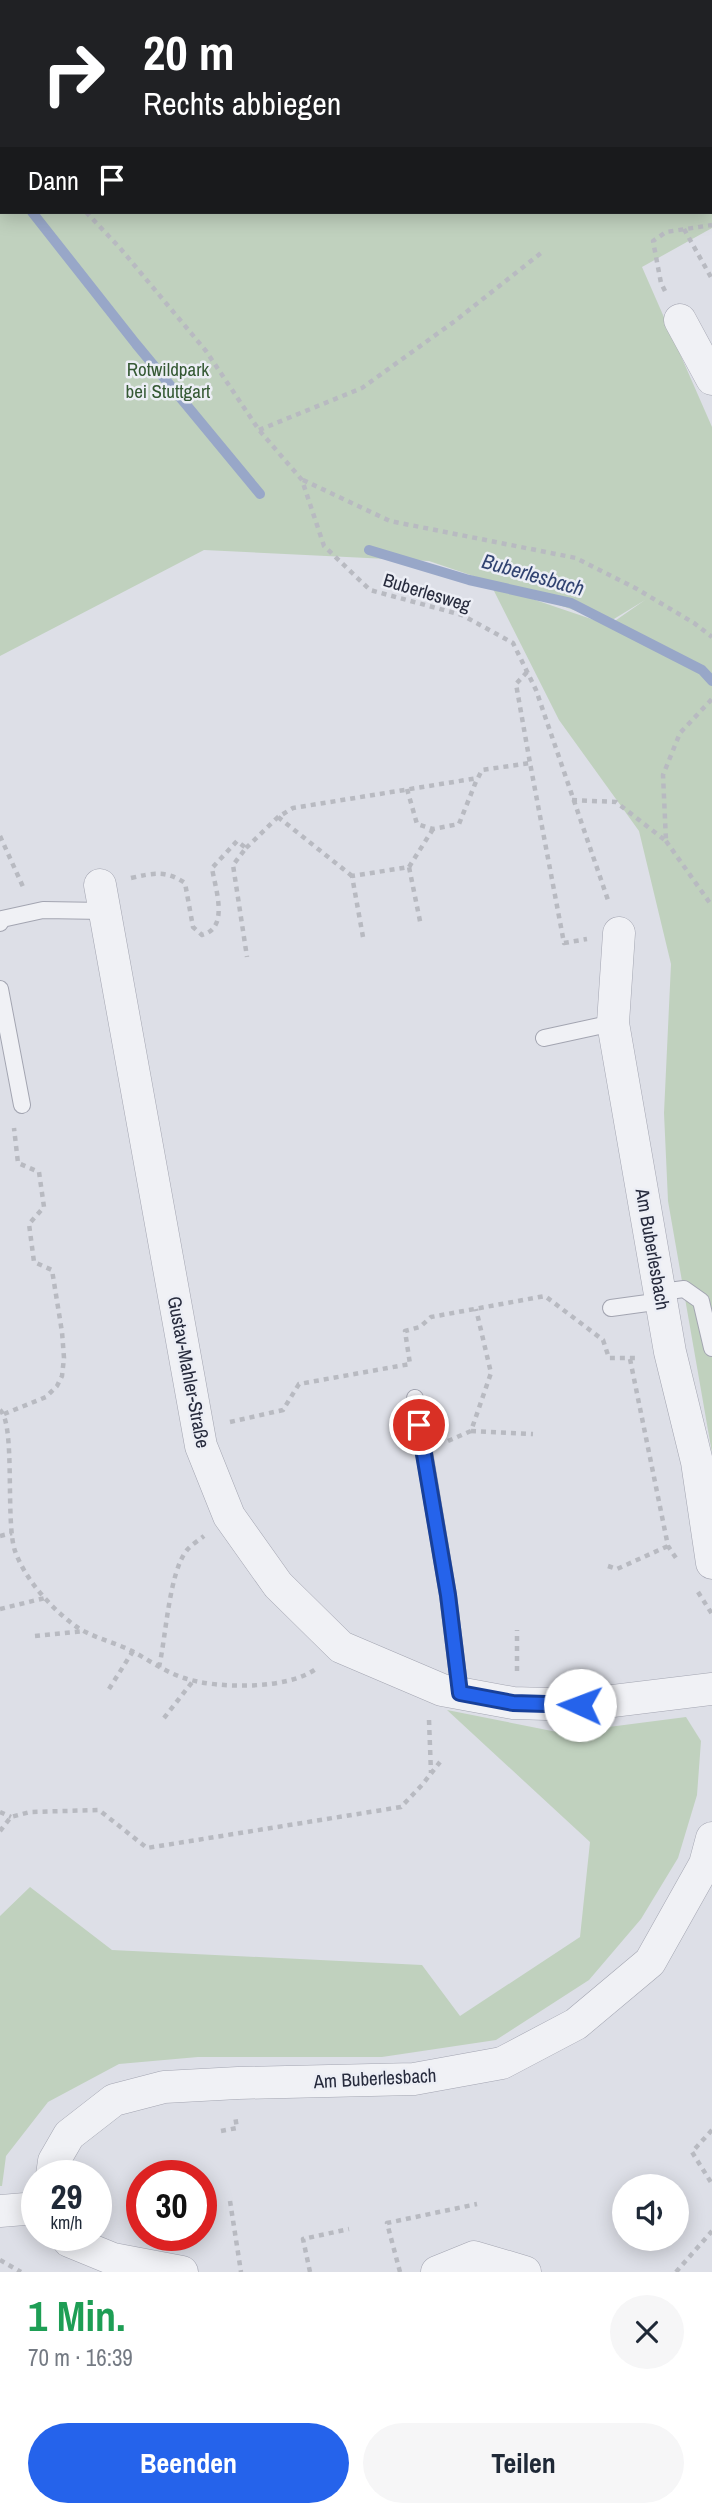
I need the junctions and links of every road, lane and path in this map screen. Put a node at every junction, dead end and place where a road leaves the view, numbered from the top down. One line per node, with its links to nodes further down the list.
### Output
1 (88, 214): 8 (path, Buberlesweg)
2 (712, 225): 3 (path)
3 (684, 229): 5 (path); 6 (path)
4 (541, 253): 8 (path)
5 (712, 279)
6 (680, 320): 7 (street)
7 (712, 379)
8 (259, 430): 9 (path, Buberlesweg)
9 (302, 480): 10 (path); 11 (path, Buberlesweg)
10 (712, 637)
11 (527, 672): 13 (path); 16 (path, Buberlesweg)
12 (711, 700): 20 (path)
13 (530, 763): 14 (path); 29 (path)
14 (478, 778): 15 (path); 18 (path)
15 (407, 789): 17 (path); 18 (path)
16 (572, 800): 20 (path); 29 (path, Buberlesweg)
17 (278, 817): 21 (path); 23 (path)
18 (433, 829): 22 (path)
19 (0, 836): 26 (path)
20 (666, 841): 25 (path)
21 (246, 848): 24 (path); 31 (path)
22 (409, 867): 23 (path); 28 (path)
23 (352, 876): 30 (path)
24 (102, 898): 26 (lane); 42 (street, Gustav-Mahler-Straße)
25 (712, 906)
26 (43, 910): 27 (lane)
27 (0, 923)
28 (421, 926)
29 (619, 933): 33 (street, Am Buberlesbach)
30 (363, 937)
31 (247, 957)
32 (0, 989): 35 (lane)
33 (613, 1023): 34 (lane); 36 (street, Am Buberlesbach)
34 (544, 1038)
35 (22, 1105): 41 (path)
36 (661, 1296): 37 (lane); 39 (lane); 49 (street, Am Buberlesbach)
37 (611, 1308)
38 (476, 1309): 42 (path); 43 (path); 50 (path)
39 (712, 1348)
40 (415, 1398): 45 (lane)
41 (2, 1412): 47 (path)
42 (198, 1430): 46 (street, Gustav-Mahler-Straße)
43 (471, 1431): 44 (path); 45 (path)
44 (533, 1434)
45 (424, 1452): 64 (lane)
46 (229, 1516): 56 (street, Gustav-Mahler-Straße); 58 (path)
47 (12, 1533): 48 (path); 51 (path)
48 (0, 1536)
49 (712, 1563)
50 (608, 1566)
51 (45, 1598): 52 (path); 53 (path)
52 (0, 1609)
53 (86, 1630): 55 (path); 57 (path)
54 (517, 1630): 59 (path)
55 (35, 1636)
56 (341, 1647): 60 (path); 61 (street, Gustav-Mahler-Straße)
57 (133, 1651): 58 (path); 62 (path)
58 (159, 1667): 60 (path)
59 (517, 1672)
60 (193, 1680): 65 (path)
61 (427, 1684): 64 (street, Gustav-Mahler-Straße); 67 (path)
62 (109, 1689)
63 (712, 1689): 64 (street, Gustav-Mahler-Straße)
64 (460, 1693)
65 (164, 1718)
66 (440, 1762): 67 (path)
67 (432, 1773): 69 (path)
68 (0, 1812): 69 (path)
69 (11, 1817): 70 (path)
70 (0, 1830)
71 (712, 1838): 73 (street, Am Buberlesbach)
72 (712, 2130): 74 (path)
73 (55, 2160)
74 (712, 2184)
75 (230, 2201): 85 (path)
76 (477, 2204): 87 (path)
77 (21, 2209): 78 (street)
78 (0, 2211)
79 (349, 2229): 86 (path)
80 (712, 2231): 90 (path)
81 (93, 2251): 84 (street)
82 (0, 2260): 83 (path)
83 (20, 2272)
84 (182, 2272)
85 (241, 2272)
86 (310, 2272)
87 (400, 2272)
88 (437, 2272): 89 (street)
89 (525, 2272)
90 (676, 2272)

